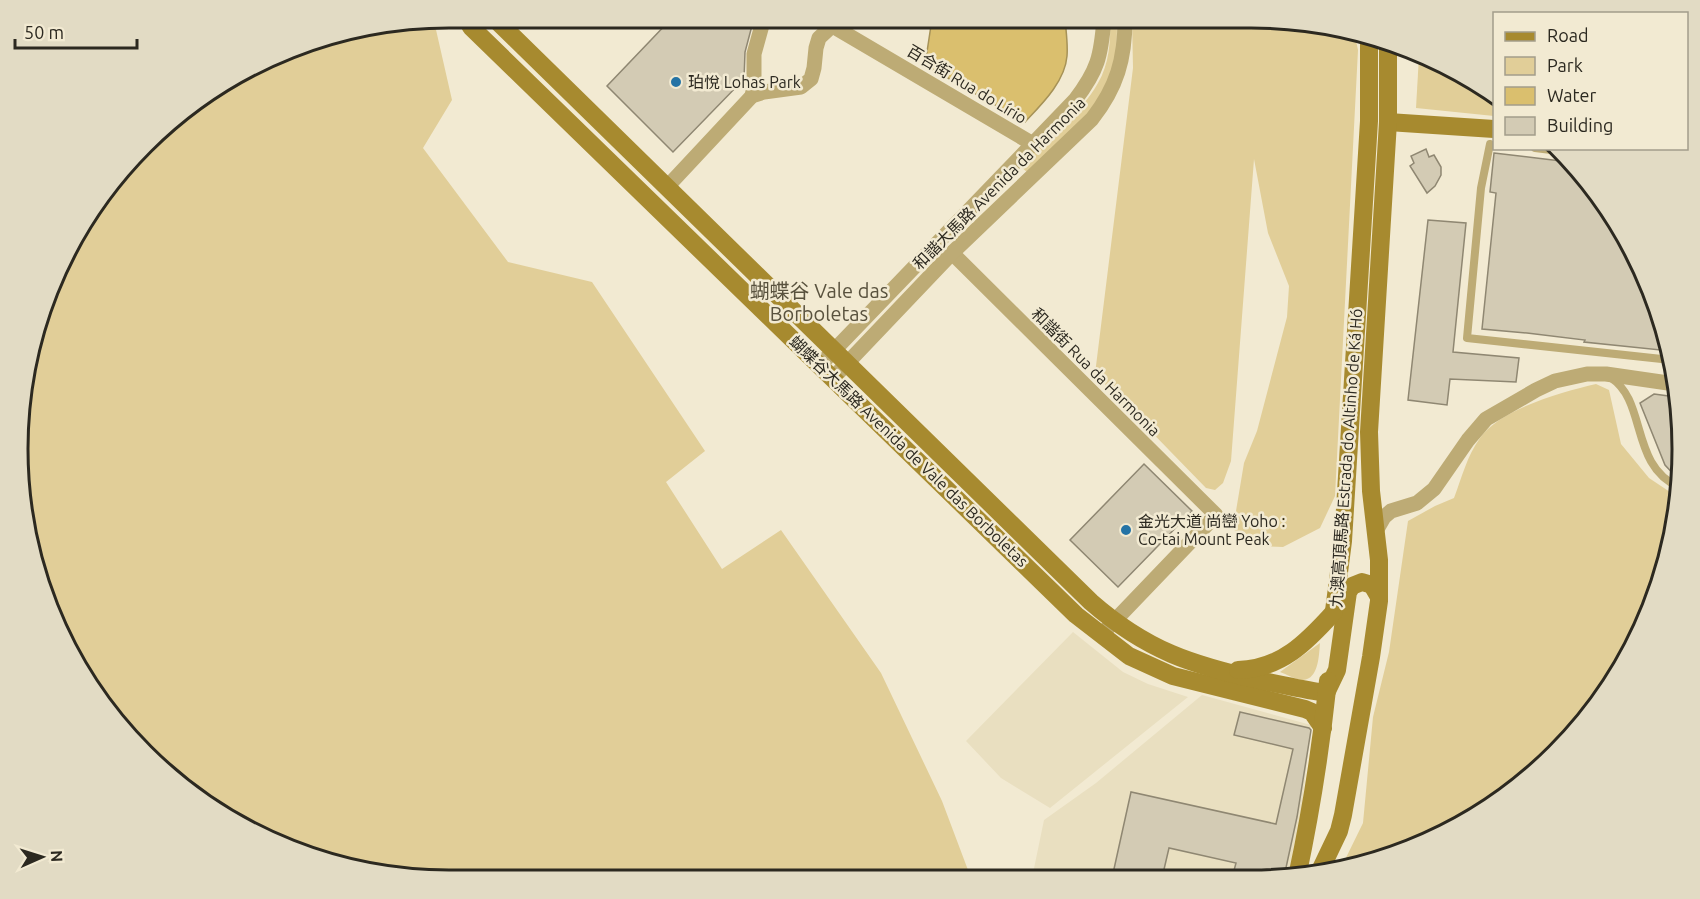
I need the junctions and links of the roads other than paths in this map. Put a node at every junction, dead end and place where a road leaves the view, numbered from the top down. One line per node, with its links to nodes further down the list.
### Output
1 (472, 28): 18 (street, 蝴蝶谷大馬路 Avenida de Vale das Borboletas)
2 (504, 28): 14 (street, 蝴蝶谷大馬路 Avenida de Vale das Borboletas)
3 (761, 28): 10 (street)
4 (823, 28): 10 (street)
5 (836, 28): 13 (street, 百合街 Rua do Lírio)
6 (1103, 28): 13 (street, 和諧大馬路 Avenida da Harmonia)
7 (1125, 28): 15 (street, 和諧大馬路 Avenida da Harmonia)
8 (1369, 46): 26 (street, 九澳高頂馬路 Estrada do Altinho de Ká Hó)
9 (1388, 52): 11 (street, 九澳高頂馬路 Estrada do Altinho de Ká Hó)
10 (752, 96): 14 (street)
11 (1388, 122): 12 (street); 24 (street, 九澳高頂馬路 Estrada do Altinho de Ká Hó)
12 (1493, 136): 17 (lane)
13 (1033, 144): 16 (street, 和諧大馬路 Avenida da Harmonia)
14 (667, 187): 16 (street, 蝴蝶谷大馬路 Avenida de Vale das Borboletas)
15 (952, 253): 16 (street, 和諧大馬路 Avenida da Harmonia); 27 (street, 和諧街 Rua da Harmonia)
16 (841, 356): 18 (street, 和諧大馬路 Avenida da Harmonia); 27 (street, 蝴蝶谷大馬路 Avenida de Vale das Borboletas)
17 (1661, 359)
18 (827, 371): 28 (street, 蝴蝶谷大馬路 Avenida de Vale das Borboletas)
19 (1606, 374): 20 (street); 22 (lane); 24 (street)
20 (1640, 380): 21 (street); 22 (lane)
21 (1666, 383)
22 (1629, 401): 23 (lane)
23 (1670, 482)
24 (1376, 531): 25 (street, 九澳高頂馬路 Estrada do Altinho de Ká Hó)
25 (1379, 597): 30 (street); 32 (street, 九澳高頂馬路 Estrada do Altinho de Ká Hó)
26 (1334, 612): 29 (street); 30 (street, 九澳高頂馬路 Estrada do Altinho de Ká Hó)
27 (1114, 621): 28 (street); 29 (street, 蝴蝶谷大馬路 Avenida de Vale das Borboletas)
28 (1101, 635): 31 (street, 蝴蝶谷大馬路 Avenida de Vale das Borboletas)
29 (1206, 668): 30 (street, 蝴蝶谷大馬路 Avenida de Vale das Borboletas)
30 (1326, 693): 31 (street, 九澳高頂馬路 Estrada do Altinho de Ká Hó)
31 (1323, 728): 33 (street, 九澳高頂馬路 Estrada do Altinho de Ká Hó)
32 (1348, 783): 33 (street); 34 (street, 九澳高頂馬路 Estrada do Altinho de Ká Hó)
33 (1310, 817): 35 (street, 九澳高頂馬路 Estrada do Altinho de Ká Hó)
34 (1323, 864)
35 (1299, 868)

